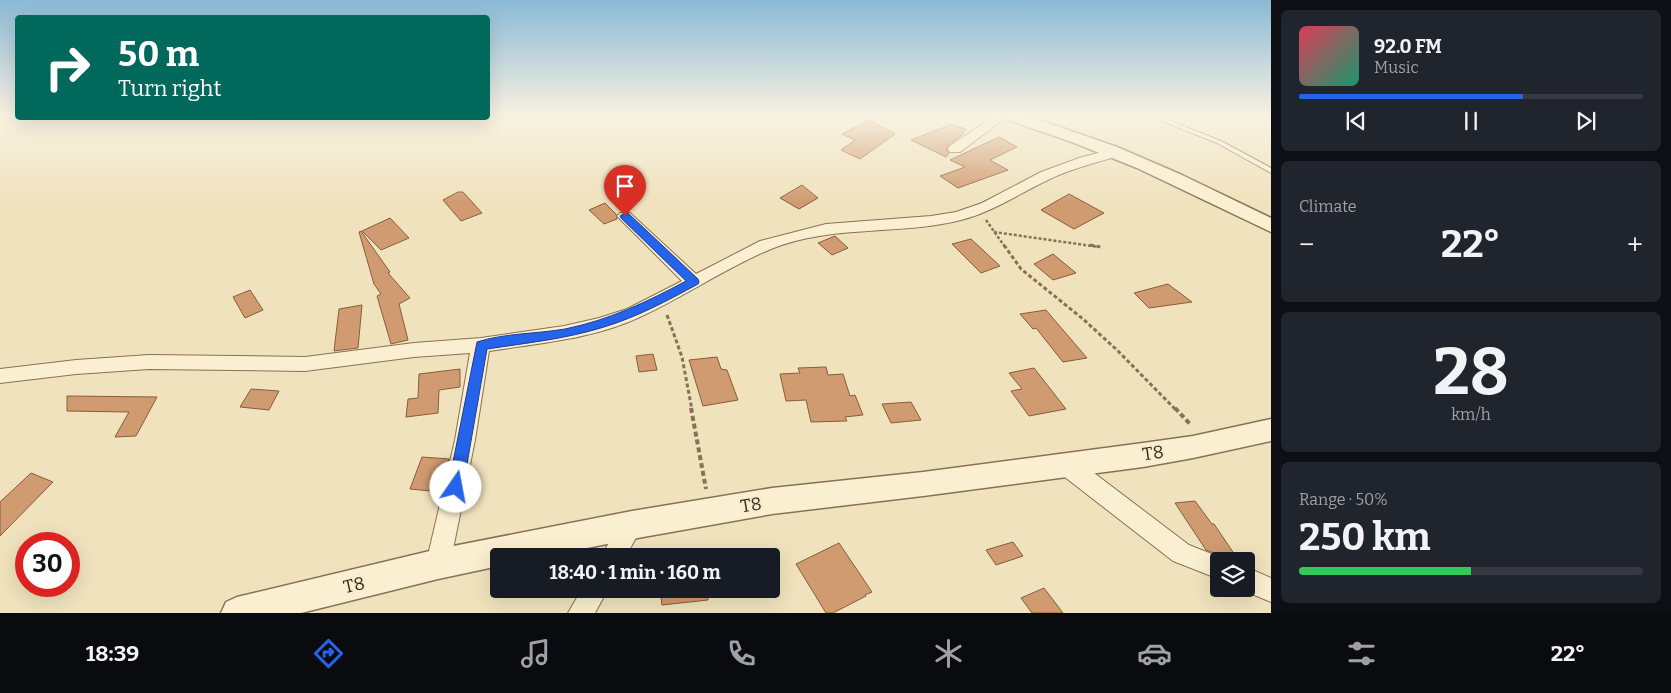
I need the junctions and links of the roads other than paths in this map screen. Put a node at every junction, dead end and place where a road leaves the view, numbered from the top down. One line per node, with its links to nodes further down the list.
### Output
1 (961, 145): 4 (street)
2 (1098, 145): 5 (street)
3 (1224, 145): 6 (lane)
4 (955, 149)
5 (1117, 152): 8 (street); 9 (street)
6 (1271, 171)
7 (625, 216): 9 (street)
8 (1271, 226)
9 (694, 282): 10 (street)
10 (481, 345): 11 (street); 16 (street)
11 (0, 376)
12 (1271, 430): 13 (street, T8)
13 (1065, 464): 14 (street, T8); 17 (street)
14 (632, 525): 15 (street); 16 (street, T8)
15 (618, 548)
16 (438, 564): 21 (street, T8)
17 (1210, 564)
18 (1255, 583): 19 (street)
19 (1271, 590)
20 (590, 598): 22 (street)
21 (237, 613)
22 (581, 613)

